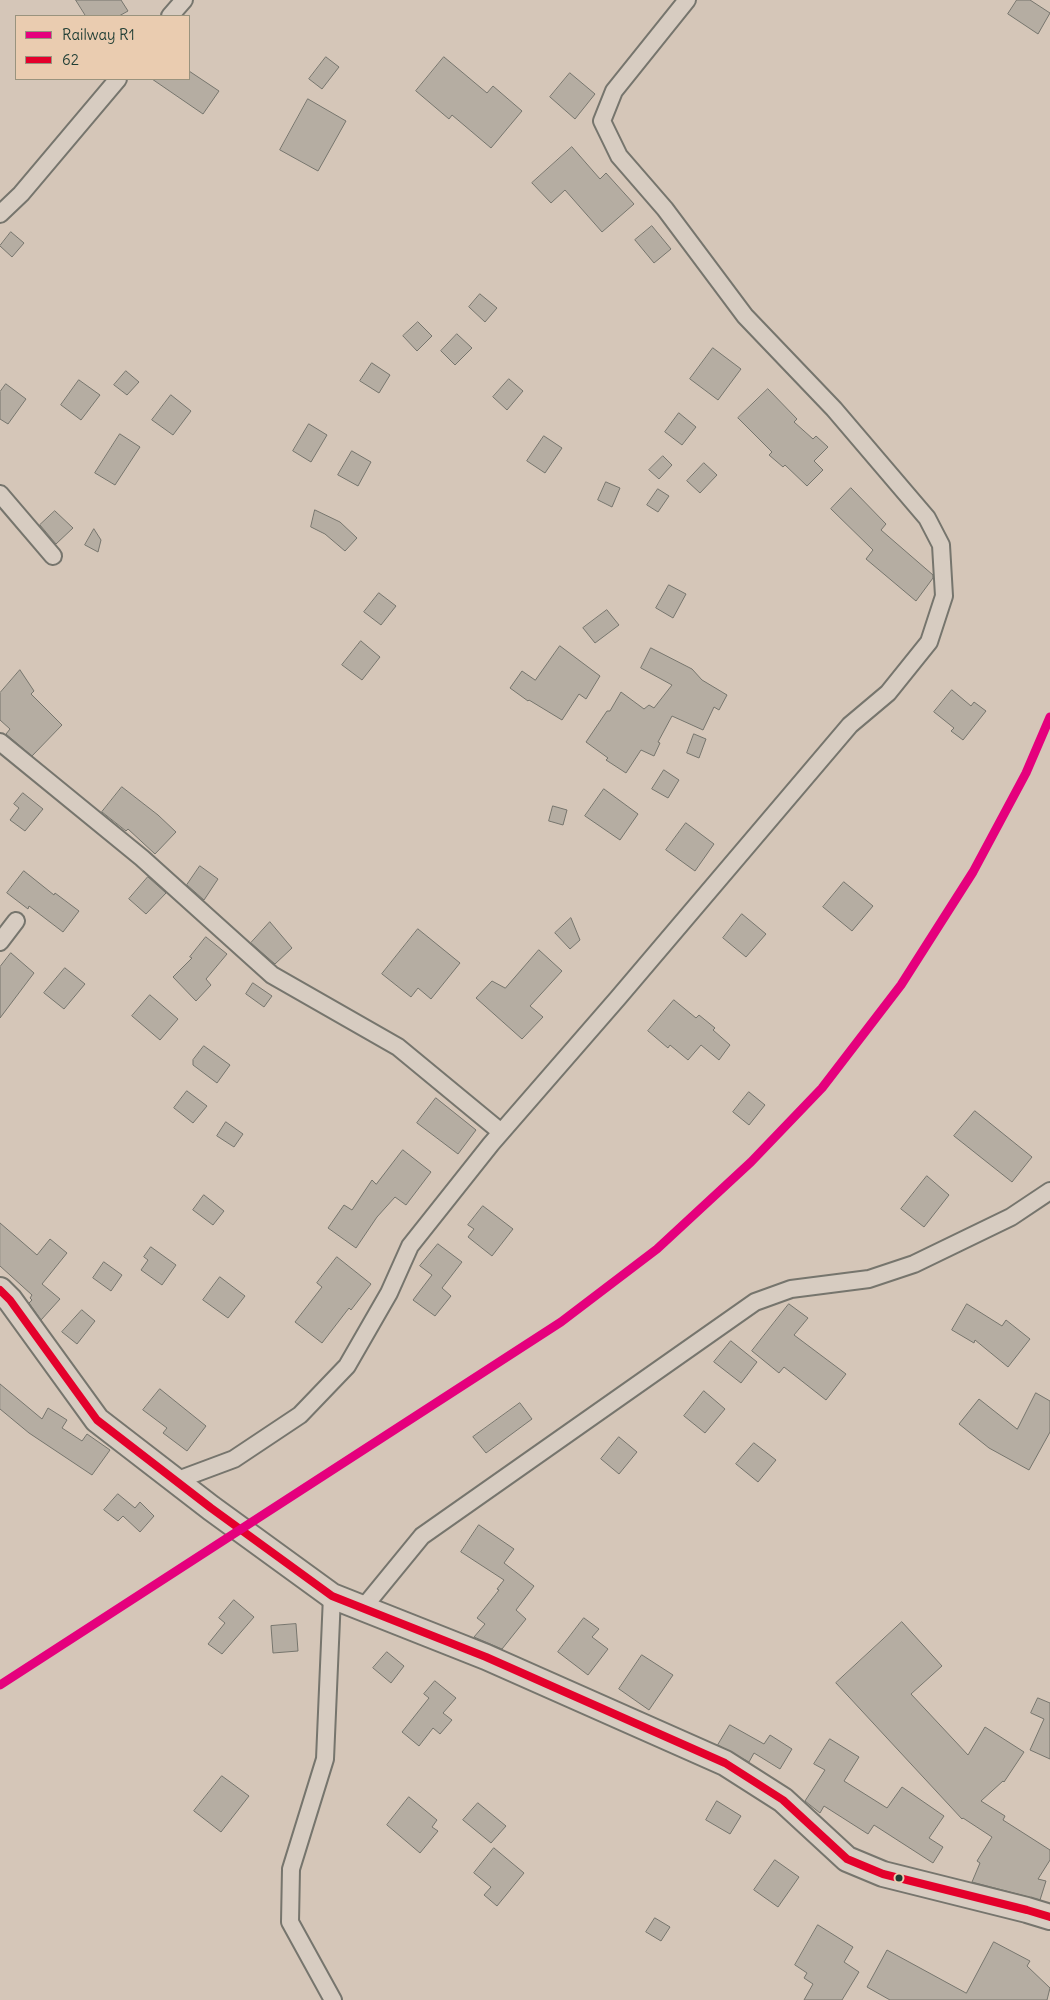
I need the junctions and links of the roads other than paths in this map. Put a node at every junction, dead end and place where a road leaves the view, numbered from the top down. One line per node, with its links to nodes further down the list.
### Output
1 (184, 0): 3 (street)
2 (687, 0): 11 (street)
3 (171, 15)
4 (117, 80): 5 (street)
5 (0, 214)
6 (0, 494): 7 (street)
7 (53, 556)
8 (0, 742): 11 (street)
9 (16, 921): 10 (street)
10 (0, 942)
11 (501, 1132): 14 (street)
12 (1050, 1191): 16 (street)
13 (3, 1300): 14 (main road)
14 (175, 1481): 15 (main road)
15 (332, 1596): 16 (main road); 18 (street)
16 (363, 1608): 17 (main road)
17 (1050, 1917)
18 (333, 2000)

